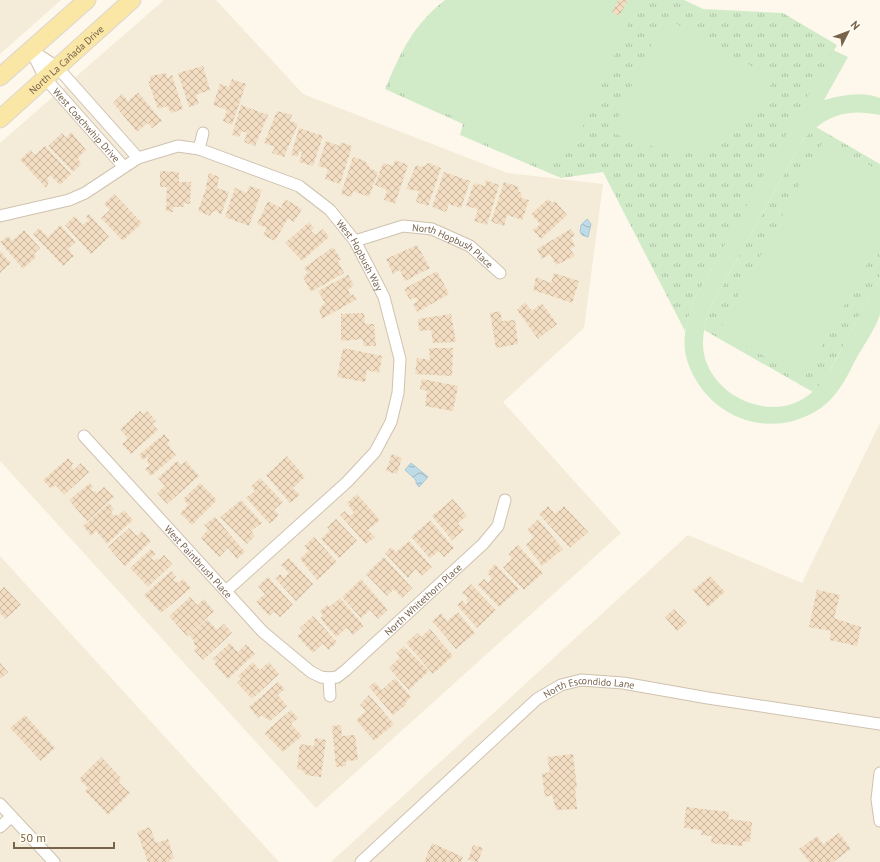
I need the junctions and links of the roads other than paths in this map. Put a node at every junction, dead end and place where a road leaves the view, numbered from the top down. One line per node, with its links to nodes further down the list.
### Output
1 (87, 0): 3 (main road)
2 (132, 0): 4 (main road, North La Cañada Drive)
3 (30, 50): 4 (street, West Coachwhip Drive); 4 (street, West Coachwhip Drive); 5 (main road)
4 (51, 73): 6 (main road, North La Cañada Drive); 9 (street, West Coachwhip Drive); 10 (street, West Coachwhip Drive)
5 (0, 78)
6 (0, 119)
7 (204, 133): 8 (street)
8 (199, 149): 9 (street, West Hopbush Way); 12 (street, West Hopbush Way)
9 (138, 158): 10 (street, West Hopbush Way)
10 (123, 166): 11 (street, West Hopbush Way)
11 (0, 216)
12 (355, 241): 13 (street, North Hopbush Place); 16 (street, West Hopbush Way)
13 (500, 273)
14 (84, 436): 16 (street, West Paintbrush Place)
15 (505, 500): 17 (street, North Whitethorn Place)
16 (226, 592): 17 (street, West Paintbrush Place)
17 (325, 678): 18 (street)
18 (330, 696)
19 (880, 724): 26 (street, North Escondido Lane)
20 (880, 773): 23 (street)
21 (0, 804): 22 (street)
22 (11, 817): 24 (street); 25 (street)
23 (880, 821)
24 (0, 827)
25 (54, 862)
26 (361, 862)

